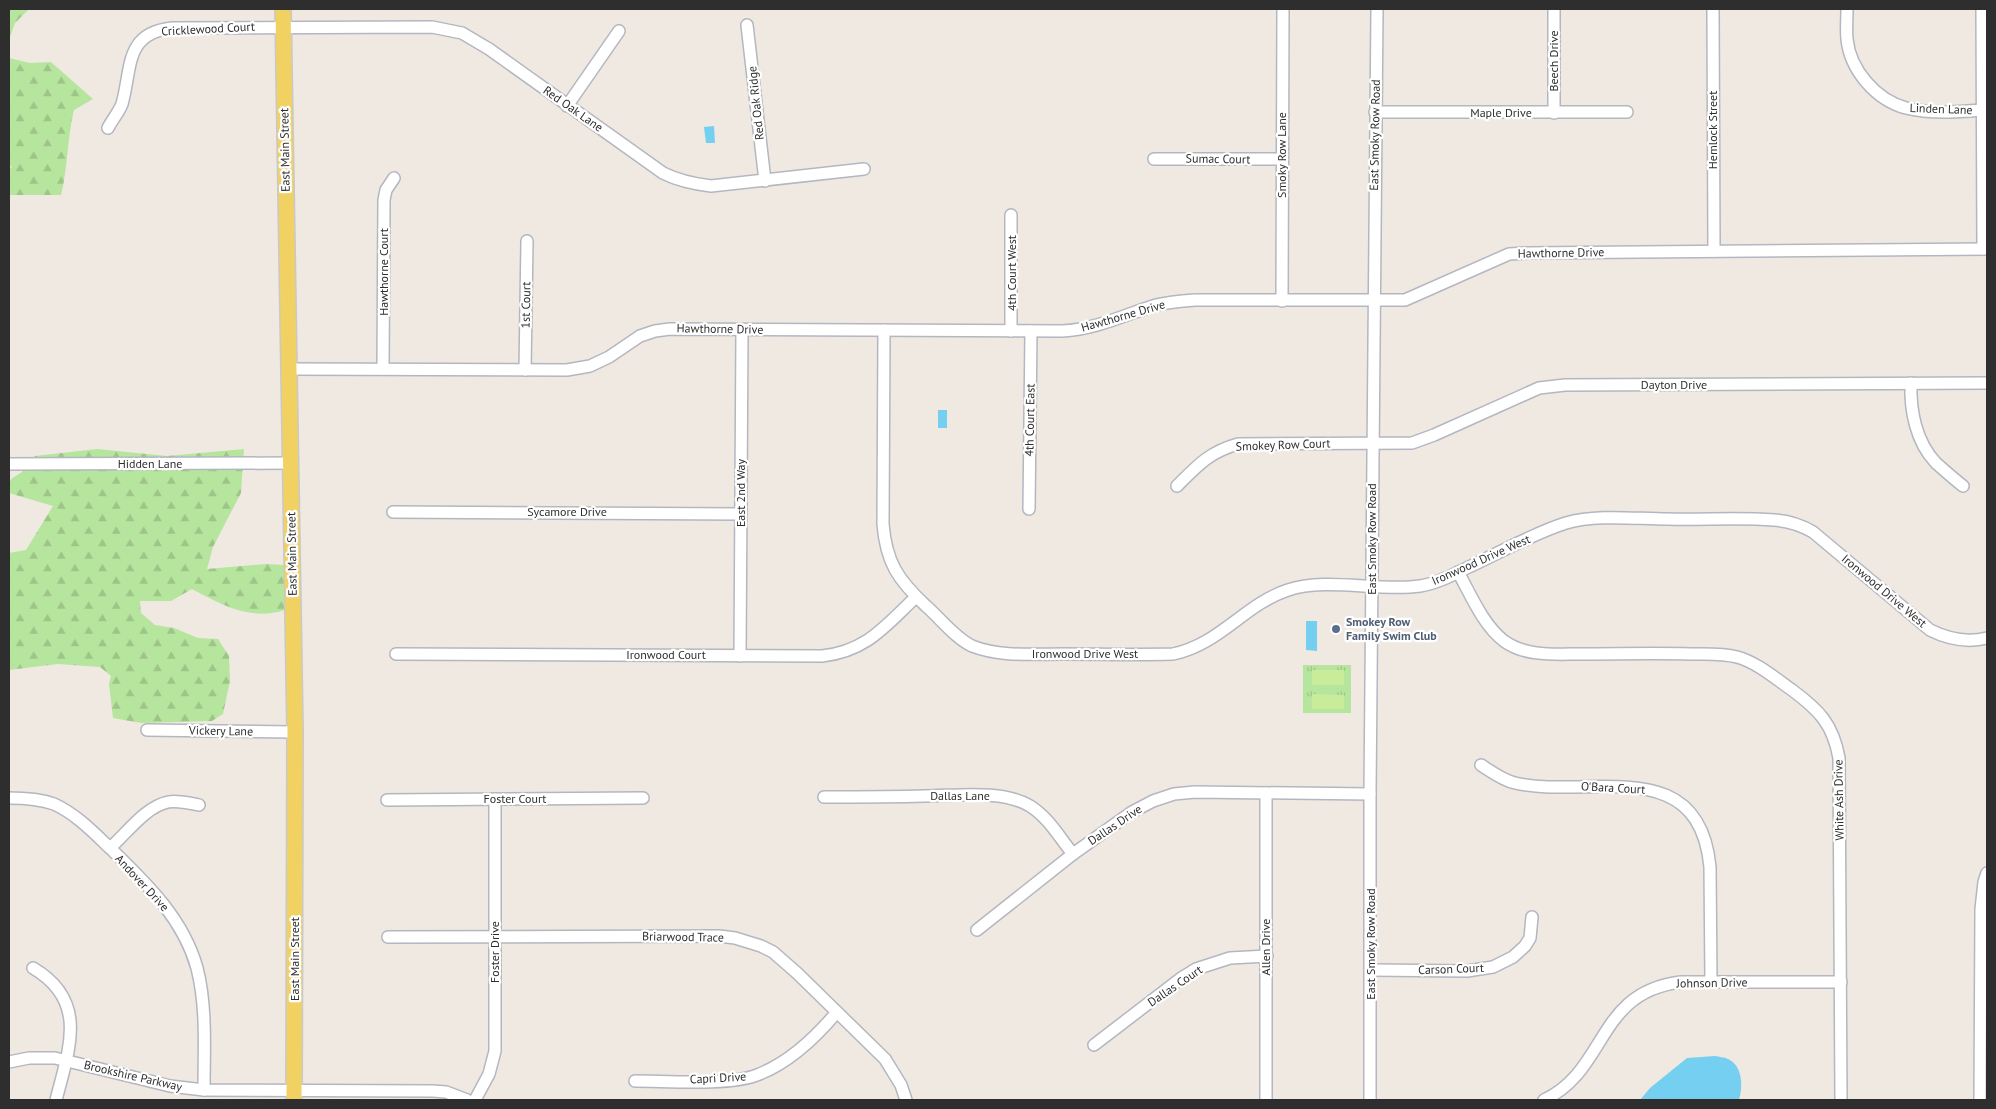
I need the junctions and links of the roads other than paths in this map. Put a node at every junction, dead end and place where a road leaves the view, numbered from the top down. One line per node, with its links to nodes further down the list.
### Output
1 (283, 9): 9 (main road, East Main Street)
2 (1283, 9): 18 (street, Smoky Row Lane)
3 (1376, 9): 13 (street, East Smoky Row Road)
4 (1554, 9): 15 (street, Beech Drive)
5 (1713, 9): 25 (street, Hemlock Street)
6 (1847, 9): 12 (street, Linden Lane)
7 (1982, 9): 12 (street)
8 (747, 25): 21 (street, Red Oak Ridge)
9 (283, 26): 11 (street, Red Oak Lane); 16 (street, Cricklewood Court); 32 (main road, East Main Street)
10 (620, 31): 11 (street)
11 (567, 106): 21 (street, Red Oak Lane)
12 (1982, 110): 24 (street)
13 (1375, 112): 15 (street, Maple Drive); 27 (street, East Smoky Row Road)
14 (1627, 112): 15 (street, Maple Drive)
15 (1554, 113)
16 (108, 128)
17 (1154, 159): 18 (street, Sumac Court)
18 (1282, 159): 26 (street, Smoky Row Lane)
19 (864, 169): 21 (street, Red Oak Lane)
20 (394, 178): 33 (street, Hawthorne Court)
21 (765, 181)
22 (1012, 215): 30 (street, 4th Court West)
23 (527, 241): 34 (street, 1st Court)
24 (1985, 249): 25 (street, Hawthorne Drive)
25 (1714, 251): 27 (street, Hawthorne Drive)
26 (1282, 301): 27 (street, Hawthorne Drive); 31 (street, Hawthorne Drive)
27 (1374, 301): 37 (street, East Smoky Row Road)
28 (742, 330): 29 (street, Hawthorne Drive); 34 (street, Hawthorne Drive); 44 (street, East 2nd Way)
29 (884, 330): 30 (street, Hawthorne Drive); 47 (street, Ironwood Drive West)
30 (1011, 331): 31 (street, Hawthorne Drive)
31 (1031, 331): 42 (street, 4th Court East)
32 (289, 369): 33 (street, Hawthorne Drive); 38 (main road, East Main Street)
33 (383, 369): 34 (street, Hawthorne Drive)
34 (525, 370)
35 (1911, 383): 36 (street, Dayton Drive); 37 (street, Dayton Drive); 41 (street)
36 (1987, 383)
37 (1373, 444): 40 (street, Smokey Row Court); 46 (street, East Smoky Row Road)
38 (291, 463): 39 (street, Hidden Lane); 52 (main road, East Main Street)
39 (9, 464)
40 (1177, 486)
41 (1963, 486)
42 (1029, 509)
43 (393, 512): 44 (street, Sycamore Drive)
44 (741, 514): 50 (street, East 2nd Way)
45 (1458, 572): 46 (street, Ironwood Drive West); 48 (street, Ironwood Drive West); 73 (street, White Ash Drive)
46 (1372, 586): 47 (street, Ironwood Drive West); 55 (street, East Smoky Row Road)
47 (916, 597): 50 (street, Ironwood Court)
48 (1987, 638)
49 (396, 654): 50 (street, Ironwood Court)
50 (740, 656)
51 (147, 730): 52 (street, Vickery Lane)
52 (295, 732): 80 (main road, East Main Street)
53 (1481, 765): 72 (street, O'Bara Court)
54 (1266, 793): 55 (street, Dallas Drive); 63 (street, Dallas Drive); 69 (street, Allen Drive)
55 (1370, 794): 71 (street, East Smoky Row Road)
56 (9, 798): 62 (street, Andover Drive)
57 (643, 798): 59 (street, Foster Court)
58 (824, 798): 63 (street, Dallas Lane)
59 (495, 799): 60 (street, Foster Court); 67 (street, Foster Drive)
60 (388, 800)
61 (200, 805): 62 (street)
62 (110, 848): 79 (street, Andover Drive)
63 (1073, 854): 66 (street, Dallas Drive)
64 (1987, 872): 89 (street)
65 (1532, 917): 71 (street, Carson Court)
66 (977, 930)
67 (495, 936): 68 (street, Briarwood Trace); 74 (street, Briarwood Trace); 83 (street, Foster Drive)
68 (388, 937)
69 (1266, 956): 75 (street, Dallas Court); 85 (street, Allen Drive)
70 (33, 968): 76 (street)
71 (1371, 970): 86 (street, East Smoky Row Road)
72 (1711, 982): 73 (street, Johnson Drive); 87 (street, Johnson Drive)
73 (1841, 982): 88 (street, White Ash Drive)
74 (837, 1012): 78 (street, Capri Drive); 84 (street, Briarwood Trace)
75 (1094, 1045)
76 (66, 1061): 77 (street, Brookshire Parkway); 79 (street, Brookshire Parkway); 81 (street)
77 (9, 1062)
78 (636, 1081)
79 (204, 1090): 80 (street, Brookshire Parkway)
80 (294, 1096): 82 (street, Brookshire Parkway)
81 (56, 1100)
82 (467, 1100)
83 (475, 1100)
84 (906, 1100)
85 (1266, 1100)
86 (1370, 1100)
87 (1544, 1100)
88 (1841, 1100)
89 (1980, 1100)

